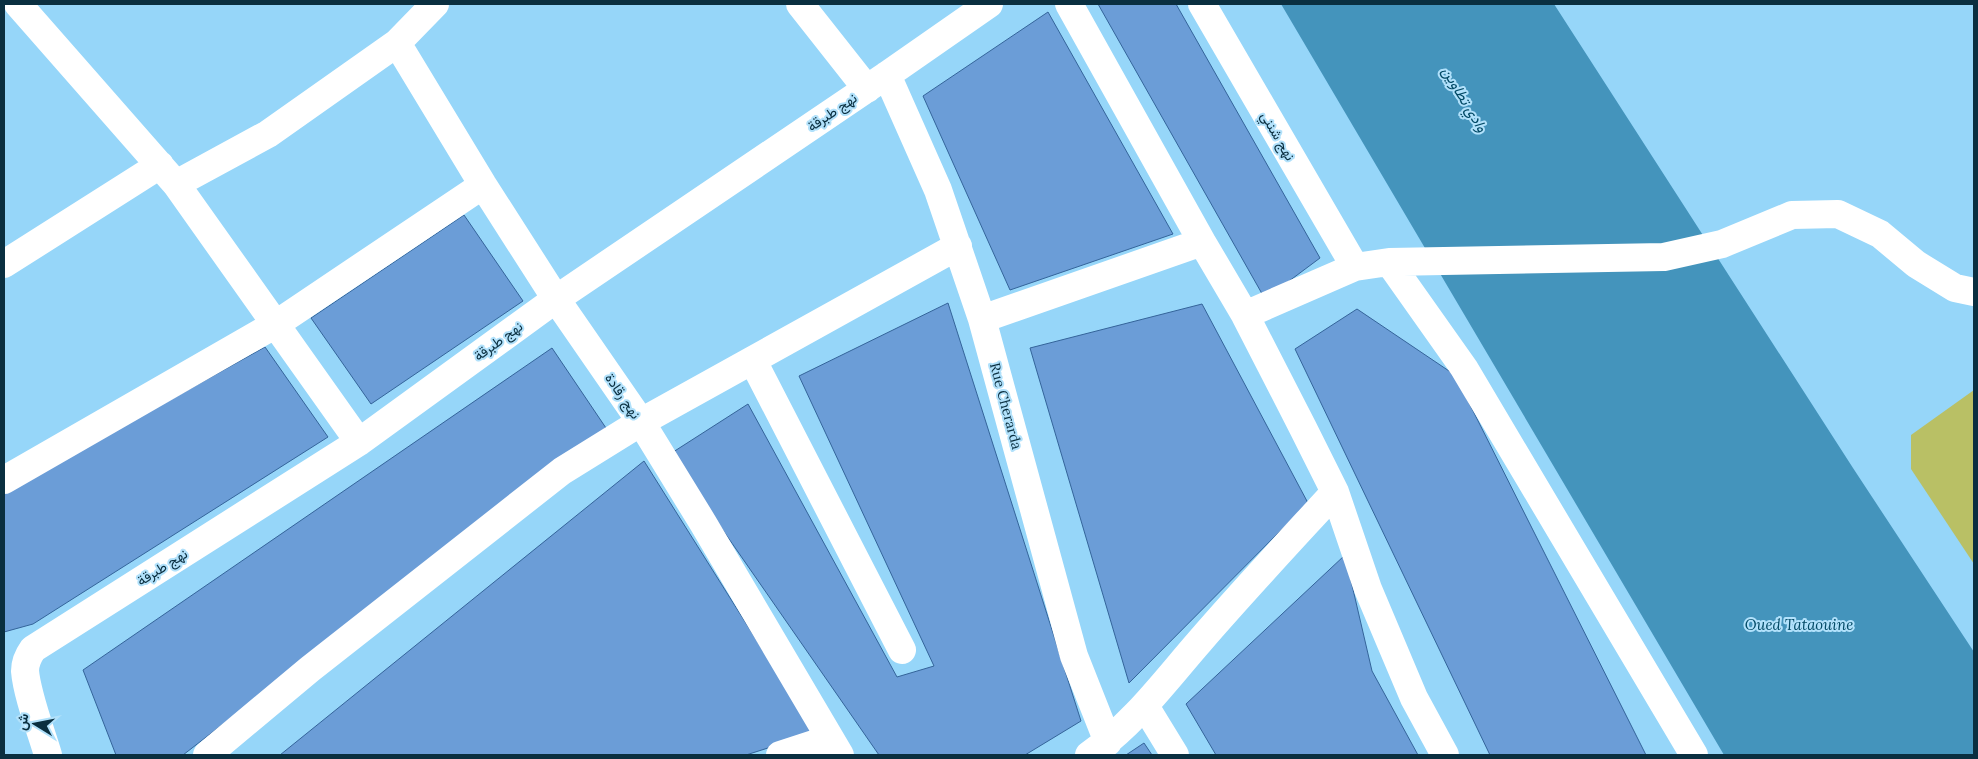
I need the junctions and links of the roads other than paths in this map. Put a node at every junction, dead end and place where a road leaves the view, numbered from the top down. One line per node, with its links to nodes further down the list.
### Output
1 (18, 4): 9 (street)
2 (436, 4): 7 (street)
3 (800, 4): 8 (street, Rue Cherarda)
4 (989, 4): 8 (street, نهج طبرقة)
5 (1069, 4): 11 (street)
6 (1202, 4): 15 (street, نهج شنني)
7 (397, 43): 9 (street); 10 (street, نهج رقادة)
8 (877, 82): 12 (street, Rue Cherarda); 17 (street, نهج طبرقة)
9 (168, 175): 14 (street); 20 (street)
10 (483, 185): 17 (street, نهج رقادة); 20 (street)
11 (1202, 242): 18 (street); 19 (street)
12 (958, 246): 19 (street, Rue Cherarda); 21 (street)
13 (1389, 262): 15 (street); 16 (street); 35 (street)
14 (4, 264)
15 (1355, 267): 18 (street)
16 (1974, 292)
17 (556, 299): 22 (street, نهج رقادة); 23 (street, نهج طبرقة)
18 (1245, 314): 25 (street)
19 (982, 319): 29 (street, Rue Cherarda)
20 (276, 324): 23 (street); 24 (street)
21 (753, 361): 22 (street); 26 (street)
22 (641, 422): 28 (street, نهج رقادة); 31 (street)
23 (358, 442): 30 (street, نهج طبرقة)
24 (4, 480)
25 (1335, 492): 27 (street); 34 (street)
26 (902, 650)
27 (1145, 706): 29 (street); 33 (street)
28 (834, 747): 32 (street)
29 (1099, 749)
30 (48, 755)
31 (207, 755)
32 (780, 755)
33 (1175, 755)
34 (1445, 755)
35 (1694, 755)

